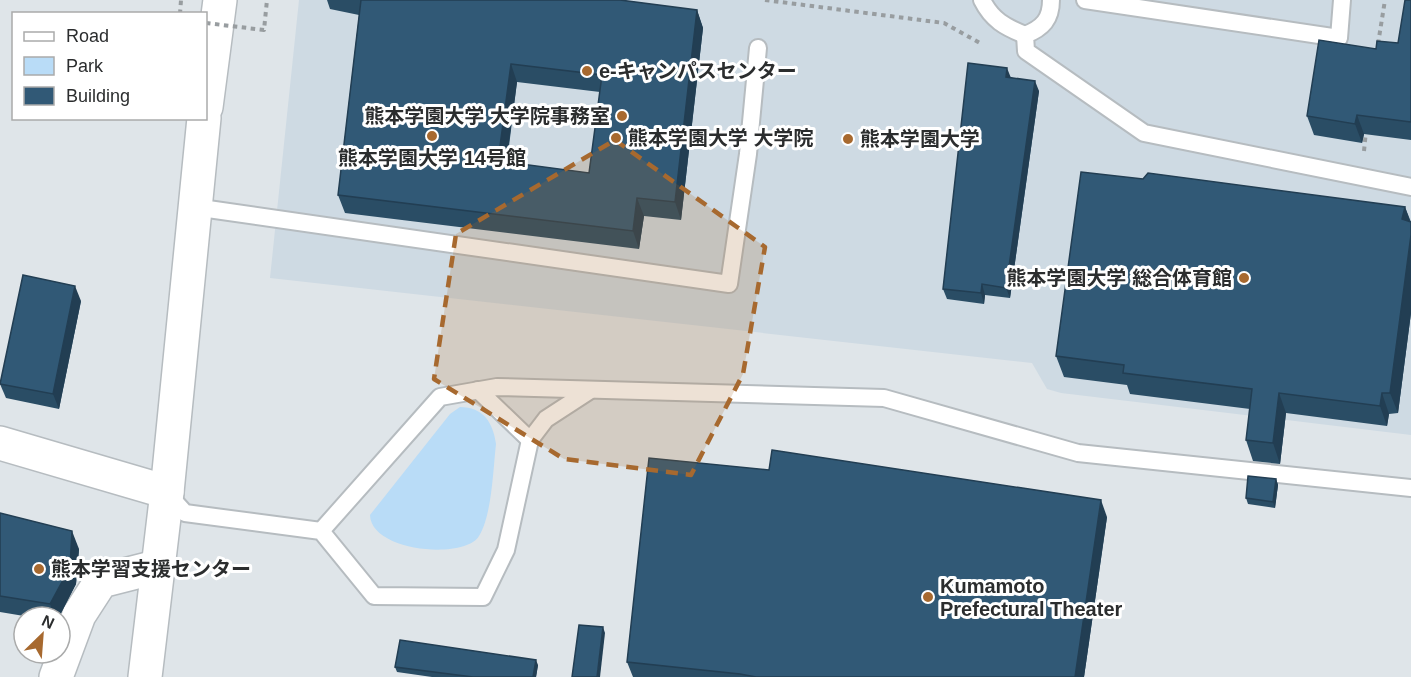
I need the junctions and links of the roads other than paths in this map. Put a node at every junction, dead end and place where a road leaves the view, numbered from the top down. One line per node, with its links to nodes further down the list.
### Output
1 (220, 0): 8 (street)
2 (982, 0): 6 (lane)
3 (1051, 0): 6 (lane)
4 (1084, 0): 5 (lane)
5 (1342, 0)
6 (1025, 35): 10 (lane)
7 (758, 48): 11 (lane)
8 (207, 99)
9 (204, 120): 11 (street)
10 (1411, 187)
11 (194, 207): 17 (street)
12 (478, 390): 13 (lane); 14 (lane); 18 (lane)
13 (589, 391): 14 (lane); 16 (lane)
14 (531, 440): 18 (lane)
15 (0, 443): 17 (street)
16 (1411, 488)
17 (167, 492): 18 (lane); 19 (street)
18 (321, 531)
19 (156, 567): 20 (street); 21 (street)
20 (56, 677)
21 (145, 677)

